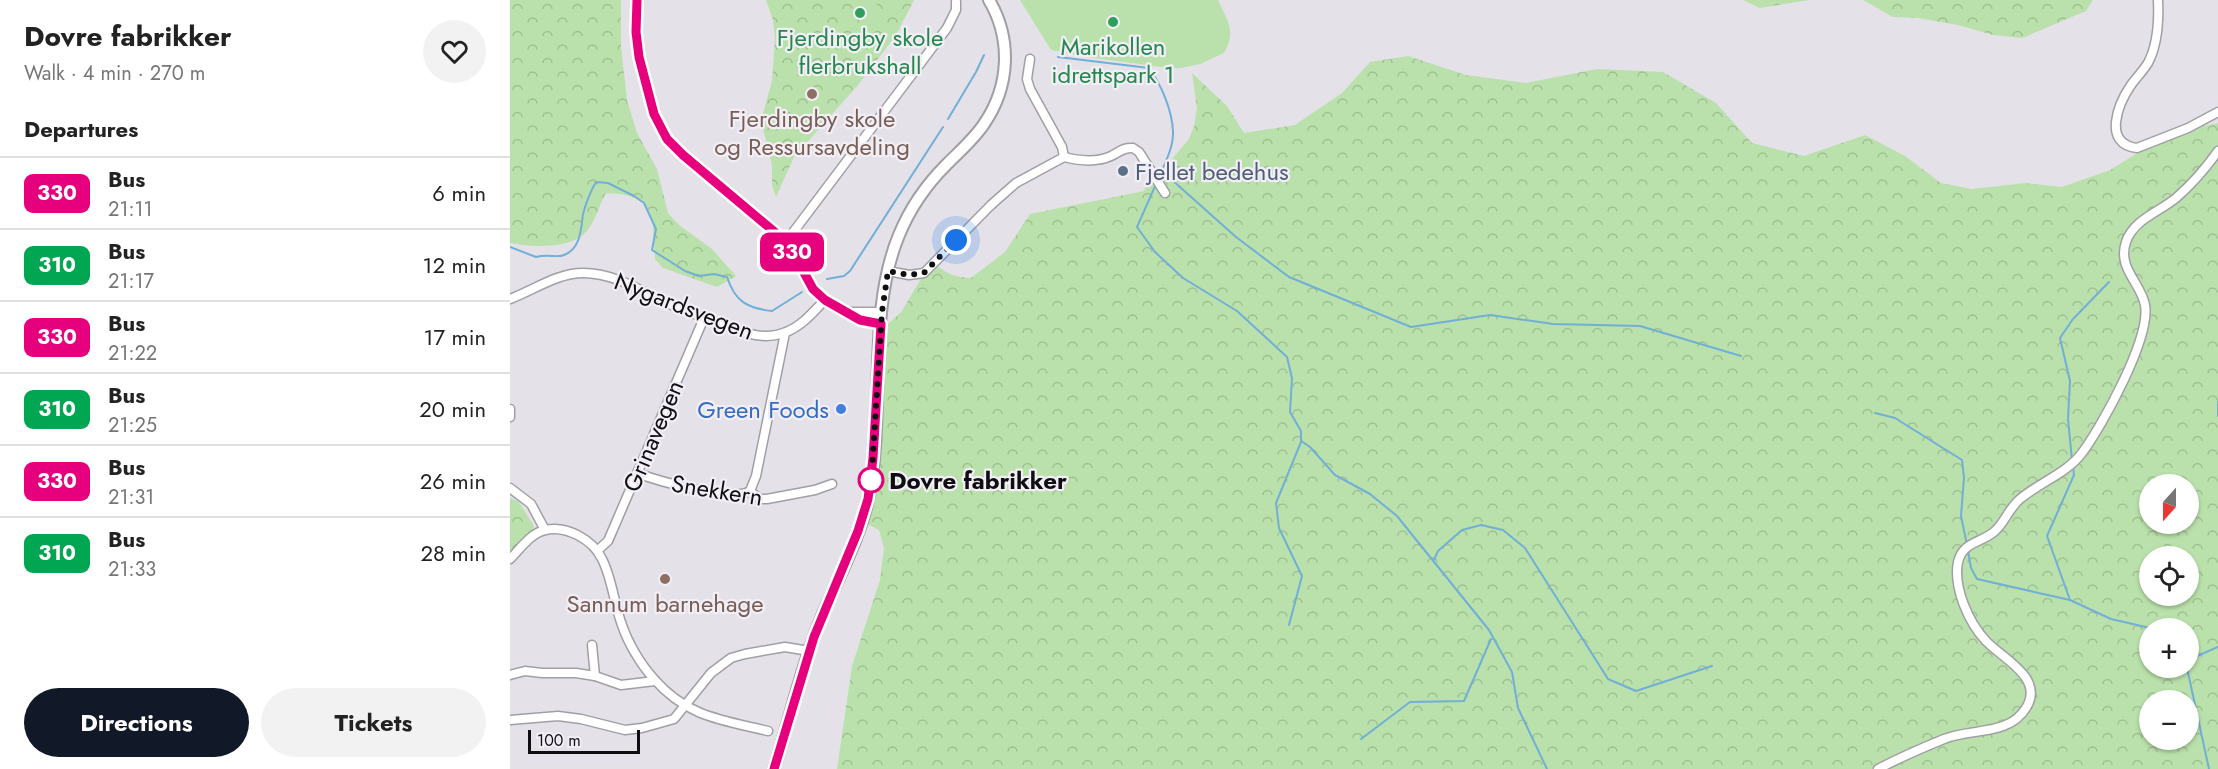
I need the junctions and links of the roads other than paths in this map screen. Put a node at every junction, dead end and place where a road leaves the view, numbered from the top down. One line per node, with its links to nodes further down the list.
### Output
1 (637, 0): 10 (street)
2 (989, 0): 11 (main road)
3 (2158, 0): 6 (street)
4 (956, 2): 10 (street)
5 (1030, 59): 8 (street)
6 (2218, 112)
7 (2218, 151): 35 (street)
8 (1064, 158): 9 (street); 11 (street)
9 (1166, 192)
10 (785, 243): 13 (street)
11 (888, 271): 15 (main road)
12 (510, 299): 14 (street, Nygardsvegen)
13 (825, 300): 15 (street); 16 (street, Nygardsvegen)
14 (704, 318): 16 (street, Nygardsvegen); 19 (street, Grinavegen)
15 (882, 318): 27 (main road)
16 (785, 333): 22 (street)
17 (510, 409): 18 (street)
18 (510, 417)
19 (637, 474): 22 (street, Snekkern); 24 (street, Grinavegen)
20 (832, 484): 22 (street, Snekkern)
21 (510, 488): 23 (street)
22 (750, 491)
23 (545, 530): 24 (street); 25 (street)
24 (598, 550): 30 (street)
25 (510, 559)
26 (592, 645): 29 (street)
27 (809, 651): 31 (street); 34 (main road)
28 (510, 675): 29 (street)
29 (595, 676): 30 (street)
30 (655, 681): 31 (street)
31 (685, 707): 32 (street); 33 (street)
32 (510, 720)
33 (768, 731)
34 (774, 769)
35 (1878, 769)

